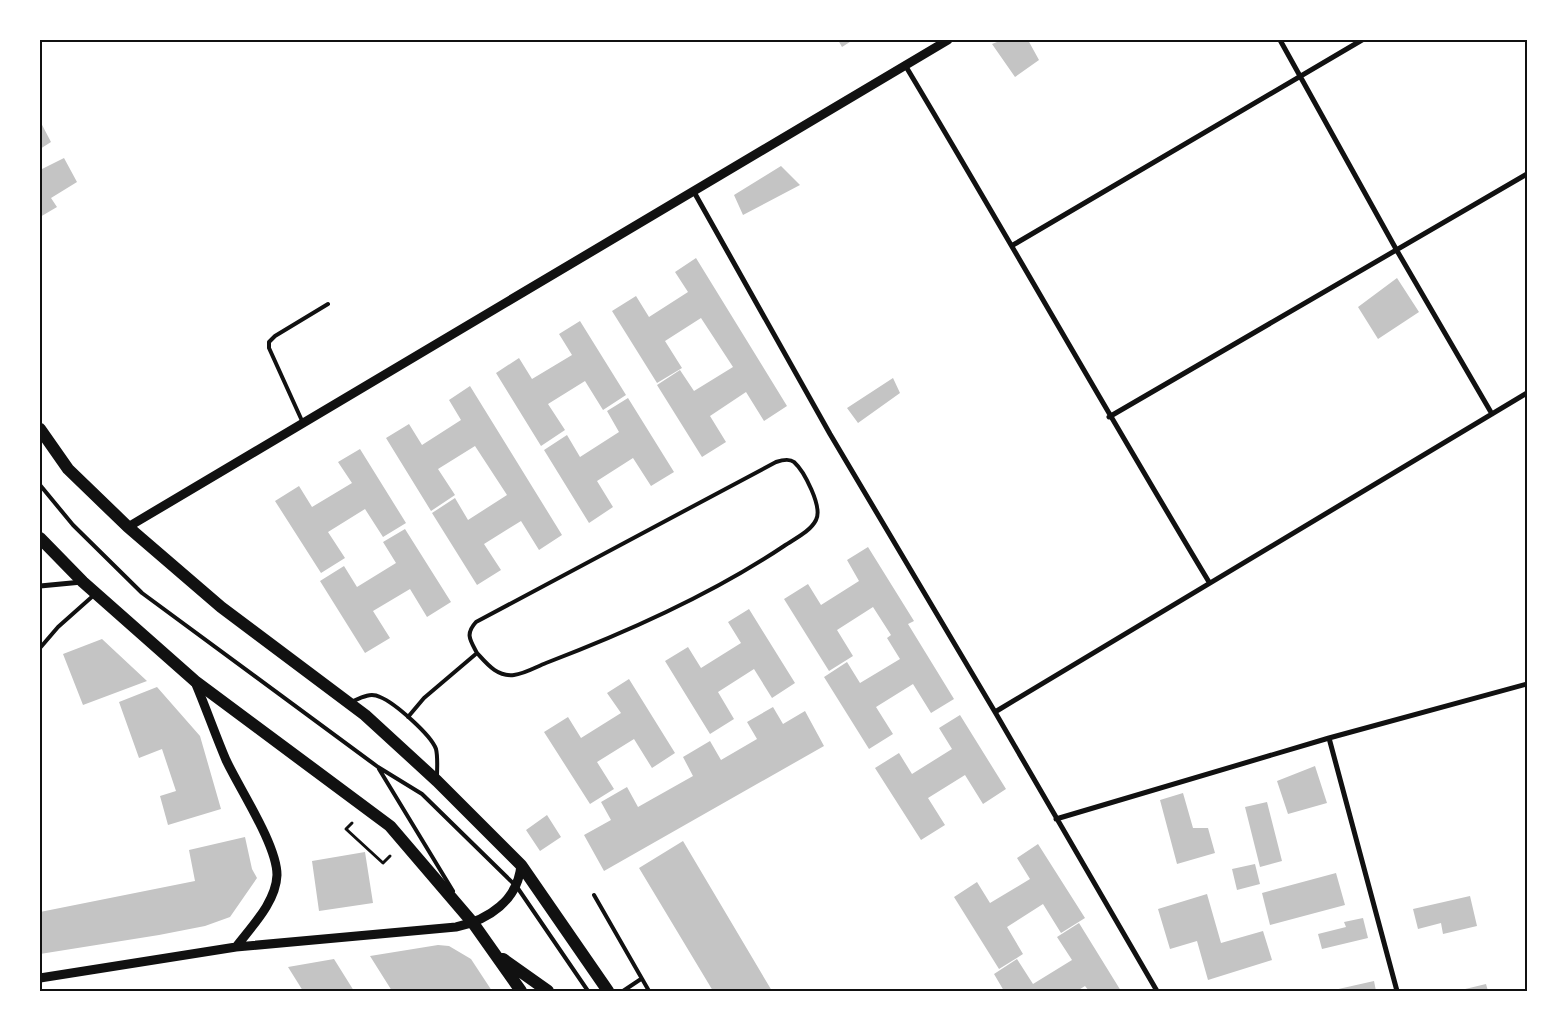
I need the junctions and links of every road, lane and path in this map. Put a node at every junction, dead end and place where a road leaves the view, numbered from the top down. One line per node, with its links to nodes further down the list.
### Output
1 (948, 40): 4 (street)
2 (1280, 40): 5 (street)
3 (1362, 40): 5 (street)
4 (905, 66): 7 (street); 8 (street)
5 (1299, 75): 8 (street); 9 (street)
6 (1527, 174): 9 (street)
7 (694, 192): 14 (street); 28 (street)
8 (1013, 245): 13 (street)
9 (1396, 249): 12 (street); 13 (street)
10 (328, 304): 14 (lane)
11 (1527, 393): 12 (street)
12 (1492, 414): 20 (street)
13 (1109, 417): 20 (street)
14 (303, 423): 17 (street)
15 (40, 429): 17 (main road)
16 (40, 485): 31 (lane)
17 (128, 527): 27 (main road)
18 (40, 538): 19 (main road)
19 (83, 582): 21 (street); 22 (main road)
20 (1209, 582): 28 (street)
21 (40, 586)
22 (96, 593): 23 (lane); 25 (main road)
23 (40, 648)
24 (477, 653): 24 (lane); 29 (lane)
25 (195, 681): 39 (main road); 40 (street)
26 (1527, 684): 30 (street)
27 (349, 703): 29 (lane); 32 (main road)
28 (995, 712): 33 (street)
29 (408, 717): 32 (lane)
30 (1329, 738): 33 (street); 51 (street)
31 (378, 767): 37 (lane); 39 (lane)
32 (437, 781): 36 (main road)
33 (1056, 819): 50 (street)
34 (353, 821): 35 (path)
35 (383, 863)
36 (521, 865): 37 (street); 47 (main road)
37 (516, 887): 39 (street); 46 (lane)
38 (594, 895): 43 (lane)
39 (473, 924): 40 (street); 41 (main road)
40 (236, 946): 42 (street)
41 (495, 953): 44 (main road); 45 (main road)
42 (40, 978)
43 (641, 979): 48 (lane); 49 (lane)
44 (521, 991)
45 (548, 991)
46 (588, 991)
47 (608, 991)
48 (623, 991)
49 (648, 991)
50 (1157, 991)
51 (1397, 991)

